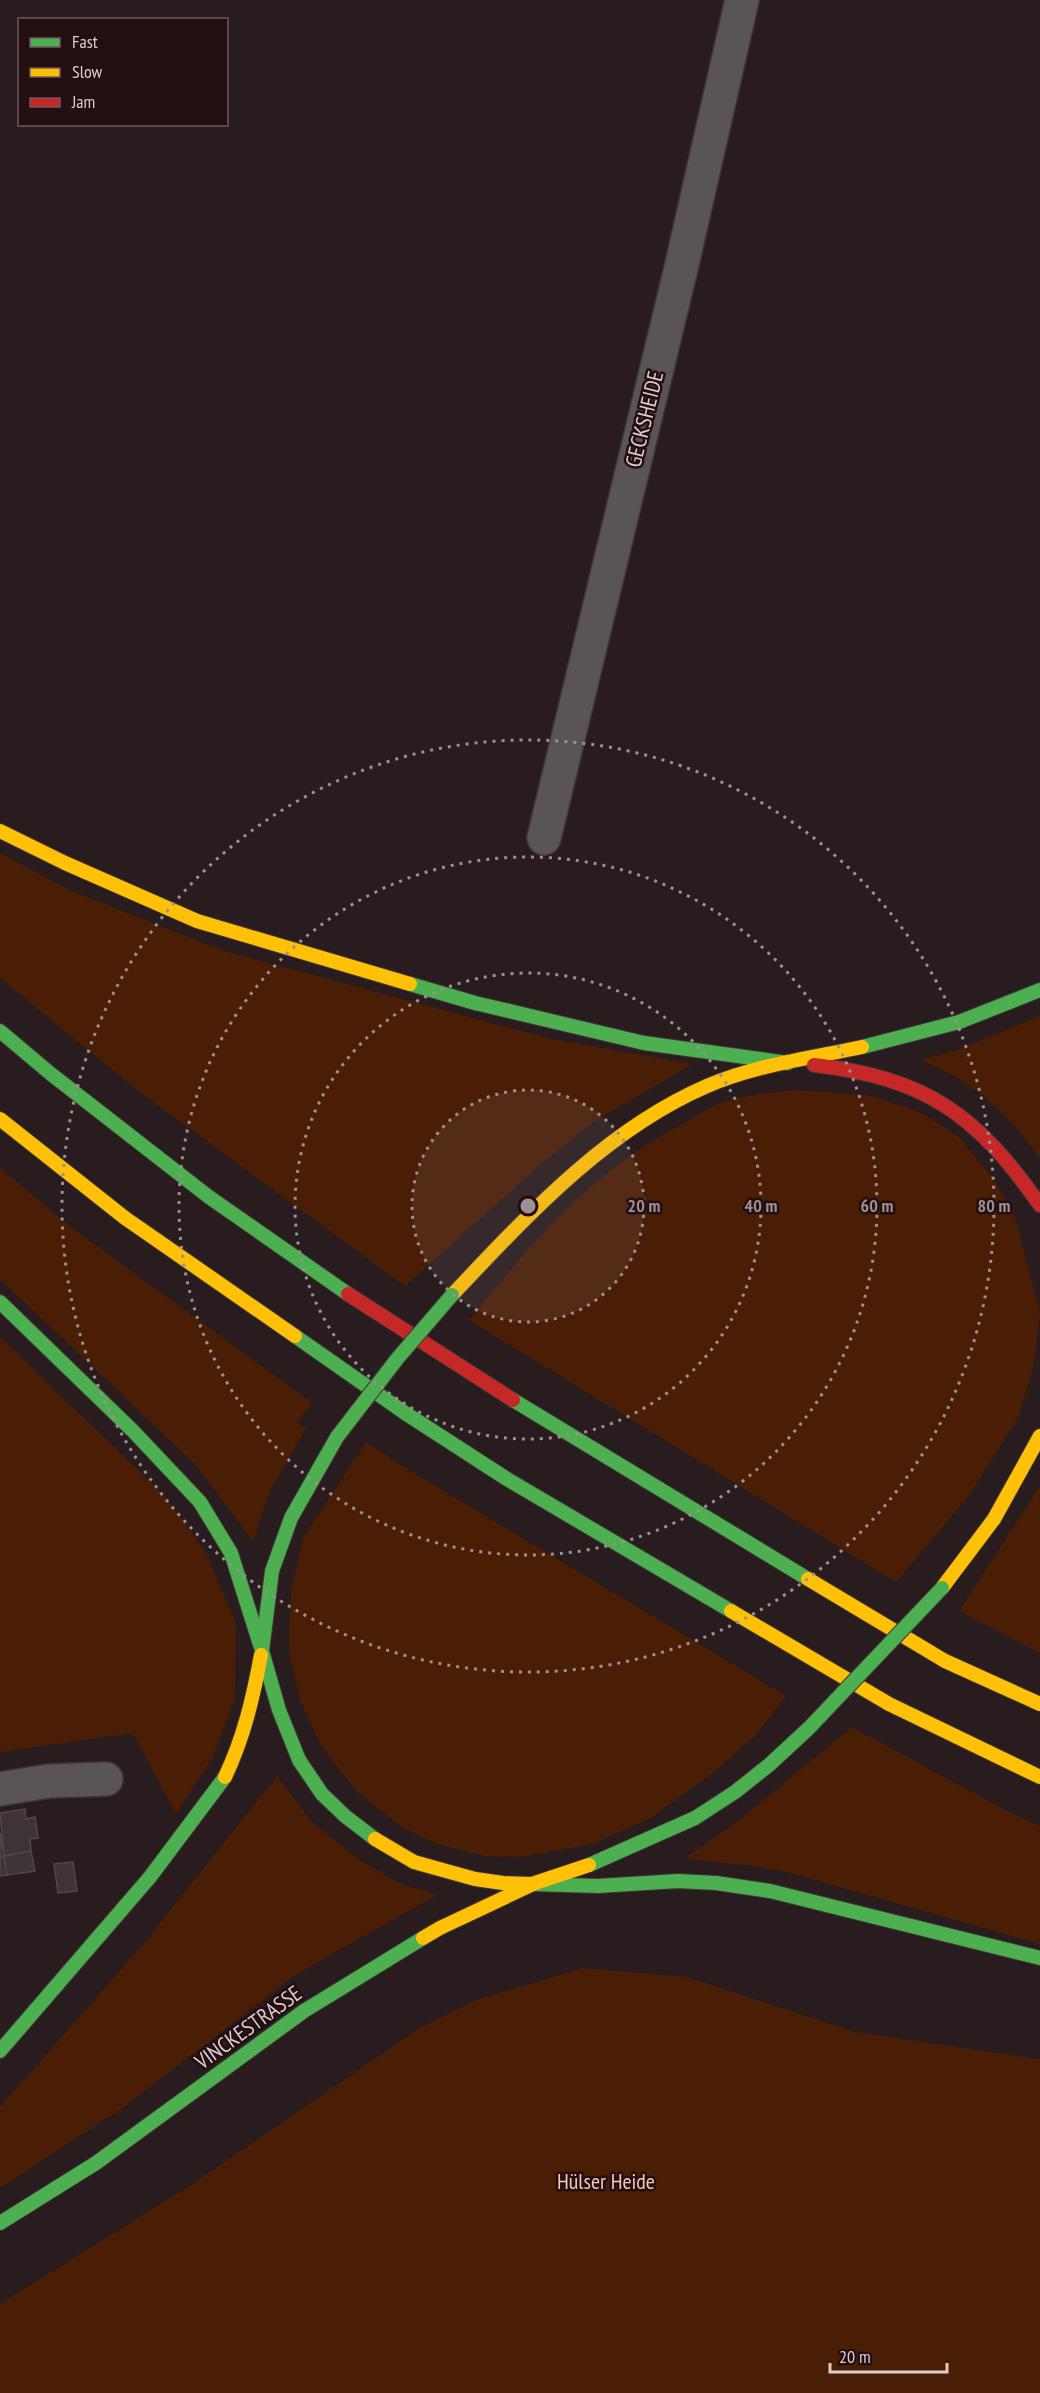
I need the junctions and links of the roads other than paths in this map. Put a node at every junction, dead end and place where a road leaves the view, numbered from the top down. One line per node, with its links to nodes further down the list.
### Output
1 (742, 0): 3 (street, GECKSHEIDE)
2 (0, 831): 6 (main road)
3 (544, 838)
4 (1040, 990): 6 (main road)
5 (0, 1031): 12 (main road)
6 (788, 1063): 8 (main road); 11 (main road, bridge)
7 (0, 1119): 13 (main road)
8 (1040, 1205)
9 (0, 1302): 11 (main road)
10 (1040, 1436): 16 (main road, bridge)
11 (262, 1651): 16 (main road); 18 (main road)
12 (1040, 1704)
13 (1040, 1777)
14 (106, 1779): 15 (street)
15 (0, 1789)
16 (532, 1884): 17 (main road); 19 (main road, VINCKESTRASSE)
17 (1040, 1958)
18 (0, 2051)
19 (0, 2223)

